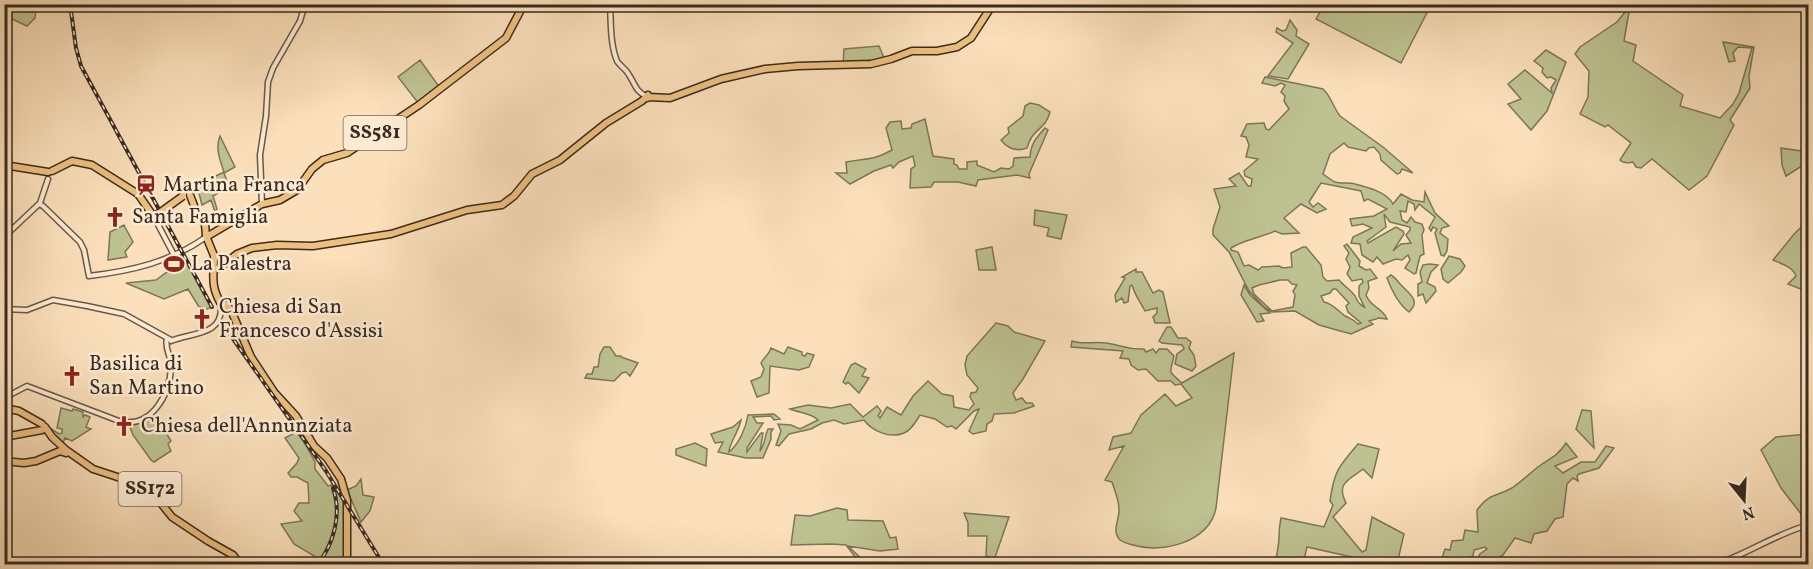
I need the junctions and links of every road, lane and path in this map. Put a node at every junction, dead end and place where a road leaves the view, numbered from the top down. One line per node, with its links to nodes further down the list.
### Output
1 (305, 4): 9 (street)
2 (524, 4): 9 (main road, SS581)
3 (610, 4): 5 (street)
4 (993, 4): 5 (main road)
5 (646, 97): 14 (main road)
6 (4, 165): 7 (main road)
7 (49, 173): 8 (street); 10 (main road)
8 (41, 203): 12 (street); 13 (street)
9 (264, 203): 11 (main road, SS581)
10 (156, 216): 11 (main road, bridge); 13 (street)
11 (207, 236): 13 (street, SS581); 14 (main road)
12 (4, 237)
13 (174, 255)
14 (216, 268): 15 (main road)
15 (221, 304): 17 (street); 28 (main road)
16 (4, 309): 17 (street)
17 (168, 340): 19 (street)
18 (4, 387): 19 (street)
19 (10, 395): 20 (street)
20 (4, 398)
21 (4, 408): 22 (main road)
22 (42, 427): 23 (main road); 24 (main road, SS172)
23 (4, 437)
24 (76, 457): 25 (main road); 27 (main road, SS172)
25 (4, 460)
26 (1809, 525): 29 (street)
27 (240, 564)
28 (347, 564)
29 (1717, 564)

